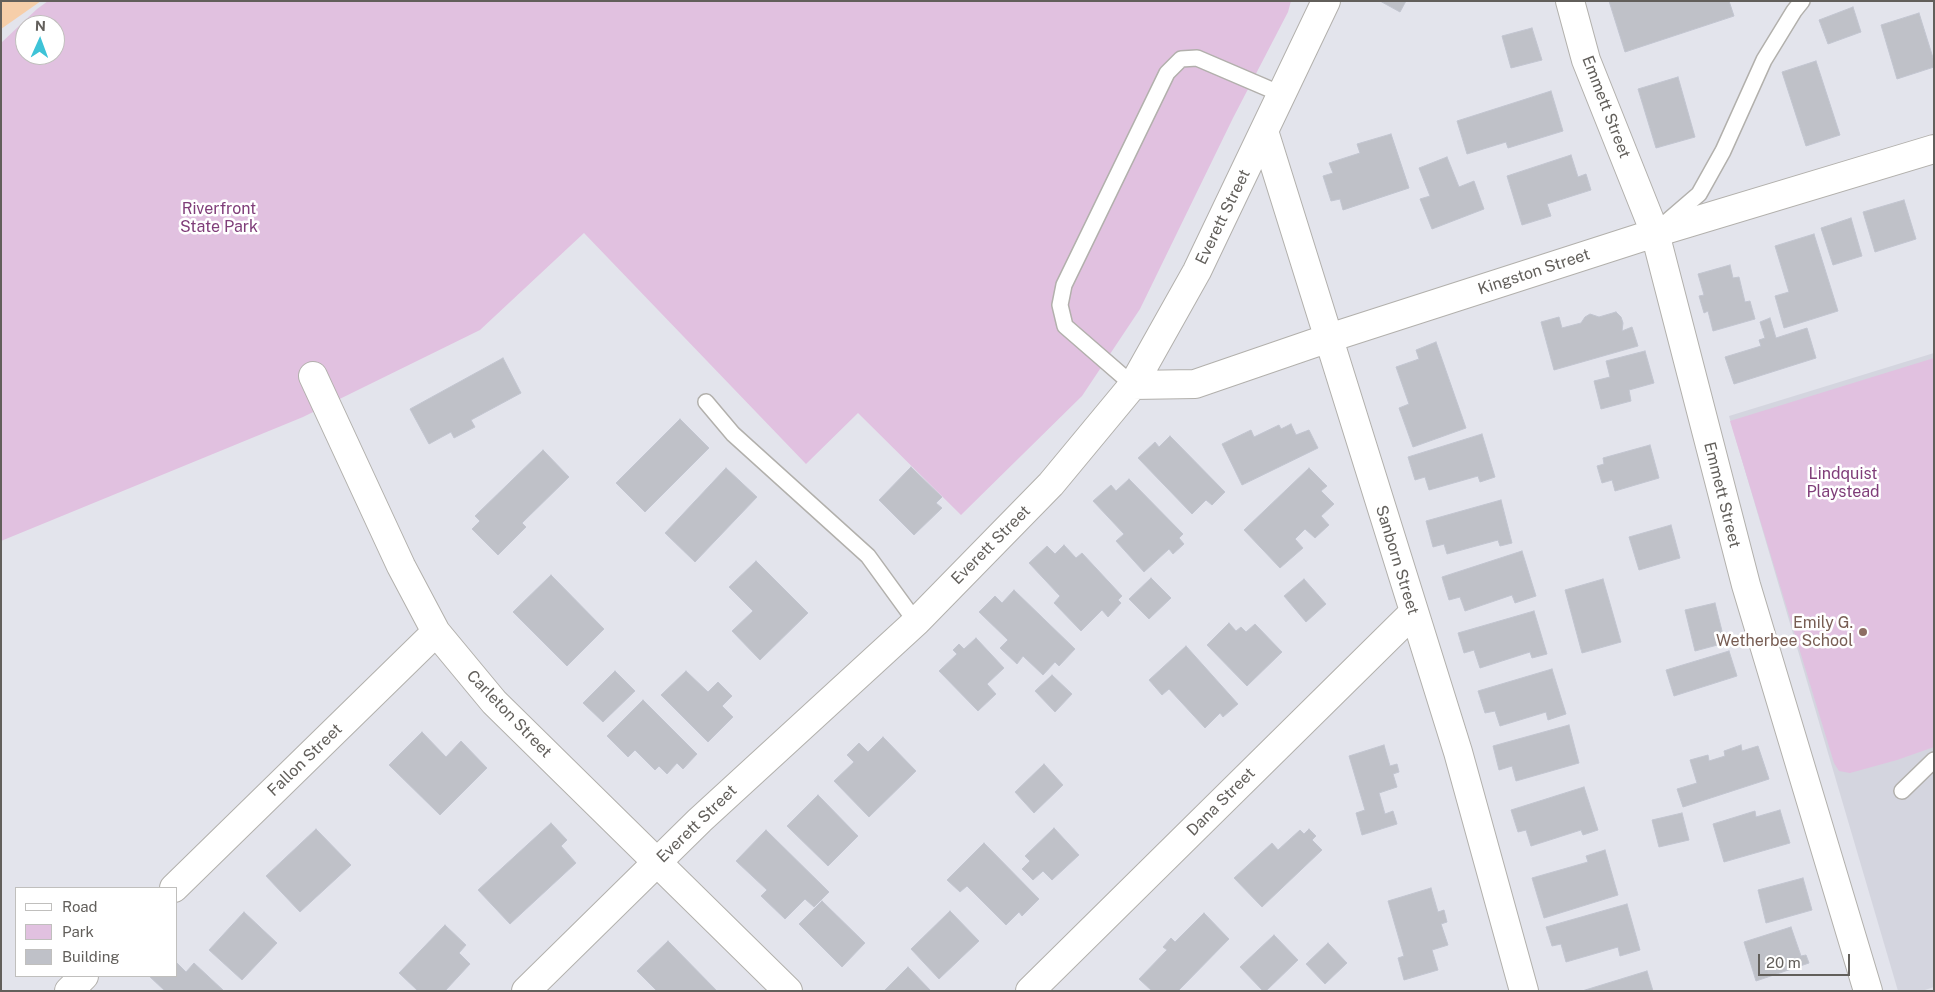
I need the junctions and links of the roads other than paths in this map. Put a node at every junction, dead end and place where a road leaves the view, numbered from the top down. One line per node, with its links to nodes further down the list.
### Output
1 (1326, 1): 4 (street, Everett Street)
2 (1570, 1): 7 (street, Emmett Street)
3 (1802, 1): 7 (lane)
4 (1281, 94): 5 (street, Everett Street); 10 (lane)
5 (1264, 131): 8 (street, Sanborn Street); 10 (street, Everett Street)
6 (1934, 149): 7 (street, Kingston Street)
7 (1655, 233): 8 (street, Kingston Street); 25 (street, Emmett Street)
8 (1329, 338): 10 (street, Kingston Street); 12 (street, Sanborn Street)
9 (313, 376): 14 (street, Carleton Street)
10 (1134, 385): 13 (street, Everett Street)
11 (706, 402): 13 (lane)
12 (1413, 613): 20 (street, Sanborn Street); 24 (street, Dana Street)
13 (916, 622): 17 (street, Everett Street)
14 (436, 632): 17 (street, Carleton Street); 18 (street, Fallon Street)
15 (1934, 760): 16 (lane)
16 (1902, 791)
17 (658, 862): 22 (street, Everett Street); 23 (street, Carleton Street)
18 (175, 887)
19 (83, 977): 21 (street)
20 (1520, 988)
21 (69, 991)
22 (526, 991)
23 (788, 991)
24 (1030, 991)
25 (1868, 991)

